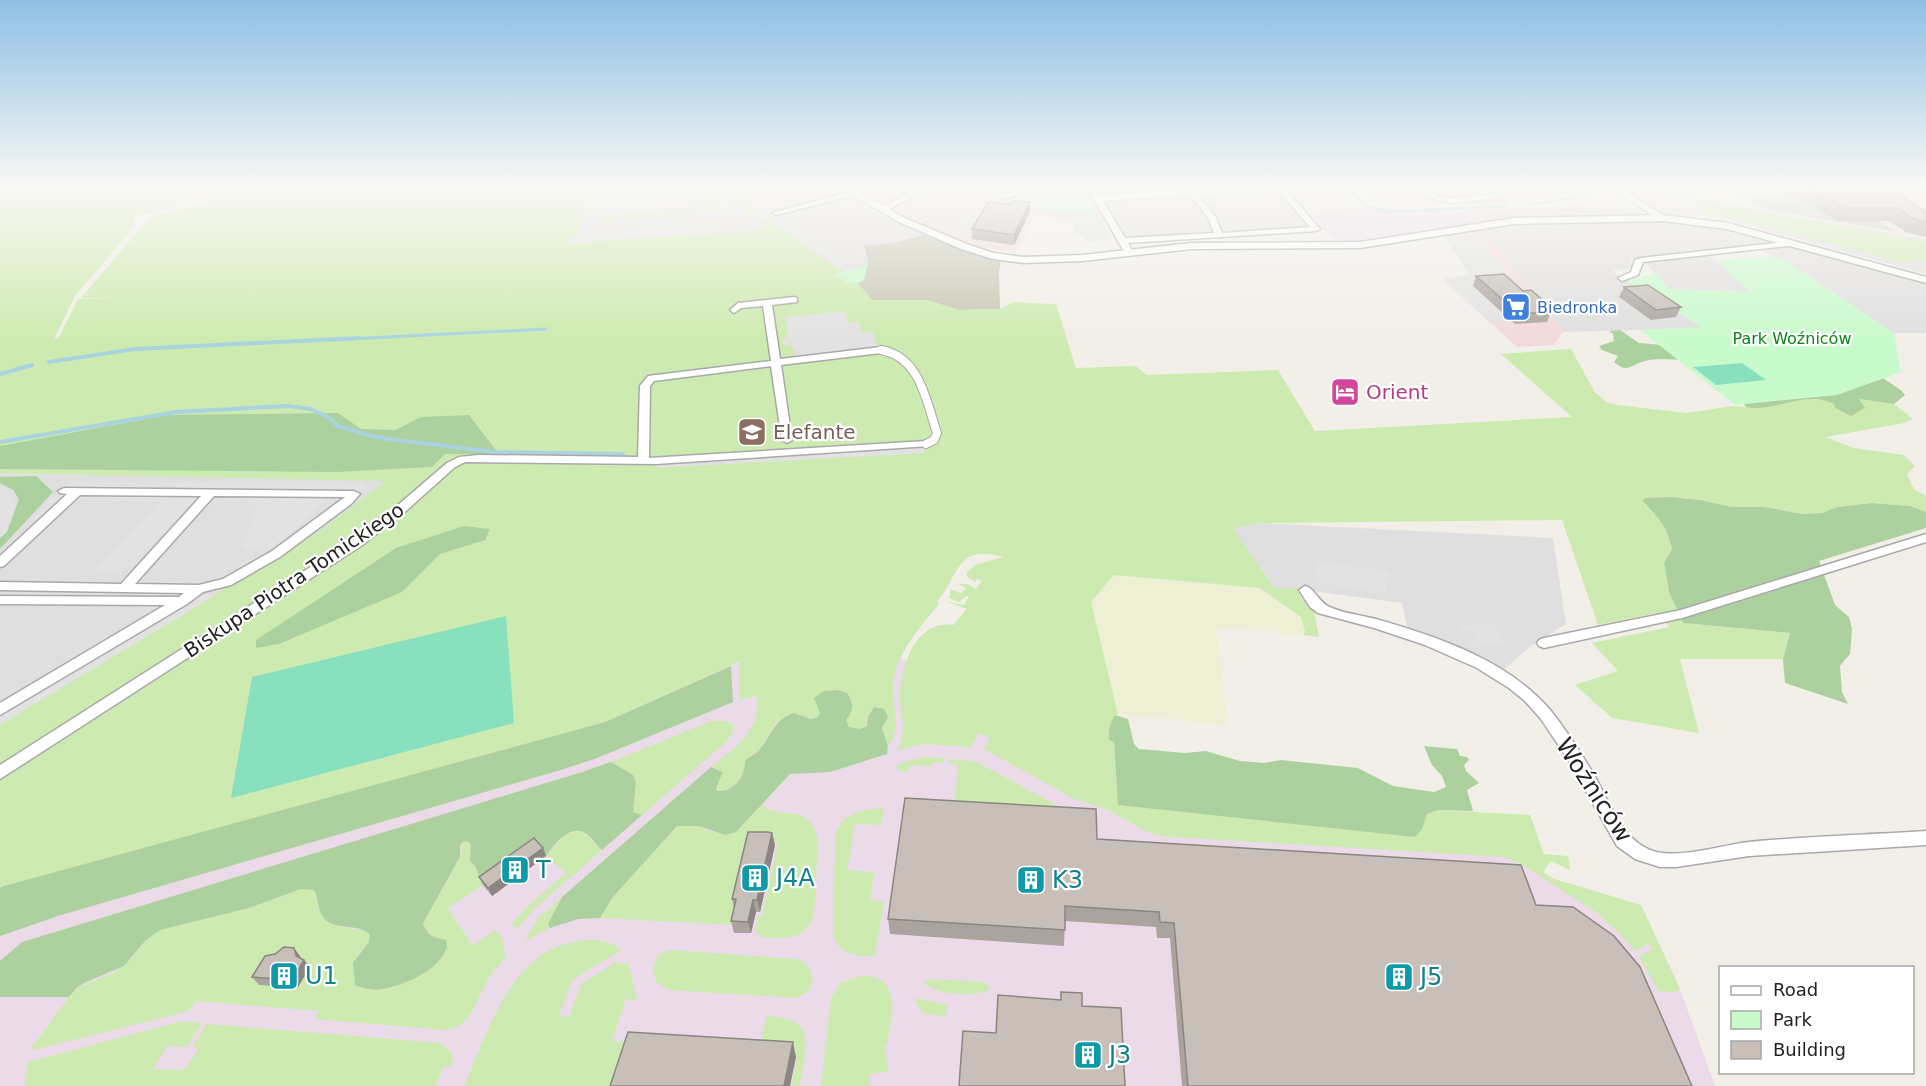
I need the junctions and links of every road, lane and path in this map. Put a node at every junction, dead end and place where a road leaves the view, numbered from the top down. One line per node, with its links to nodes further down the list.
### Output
1 (949, 240): 7 (street)
2 (1144, 240): 5 (street)
3 (1389, 240): 7 (street)
4 (1779, 240): 6 (street)
5 (1123, 241): 7 (street)
6 (1792, 243): 8 (street); 9 (street)
7 (1129, 253)
8 (1622, 278)
9 (1926, 280)
10 (794, 300): 11 (street)
11 (767, 303): 12 (street); 14 (street)
12 (734, 310)
13 (881, 350): 14 (street, Biskupa Piotra Tomickiego); 16 (street, Biskupa Piotra Tomickiego)
14 (776, 362): 15 (street); 17 (street, Biskupa Piotra Tomickiego)
15 (787, 440)
16 (926, 444): 17 (street, Biskupa Piotra Tomickiego)
17 (643, 461): 29 (street, Biskupa Piotra Tomickiego)
18 (211, 492): 20 (street); 22 (street); 23 (street)
19 (1926, 538): 27 (street)
20 (0, 563)
21 (0, 586): 22 (street)
22 (124, 588): 23 (street)
23 (199, 589): 26 (street)
24 (1305, 590): 30 (street, Woźniców)
25 (0, 600): 26 (street)
26 (182, 601): 28 (street)
27 (1544, 643)
28 (0, 710)
29 (0, 773)
30 (1926, 838)

